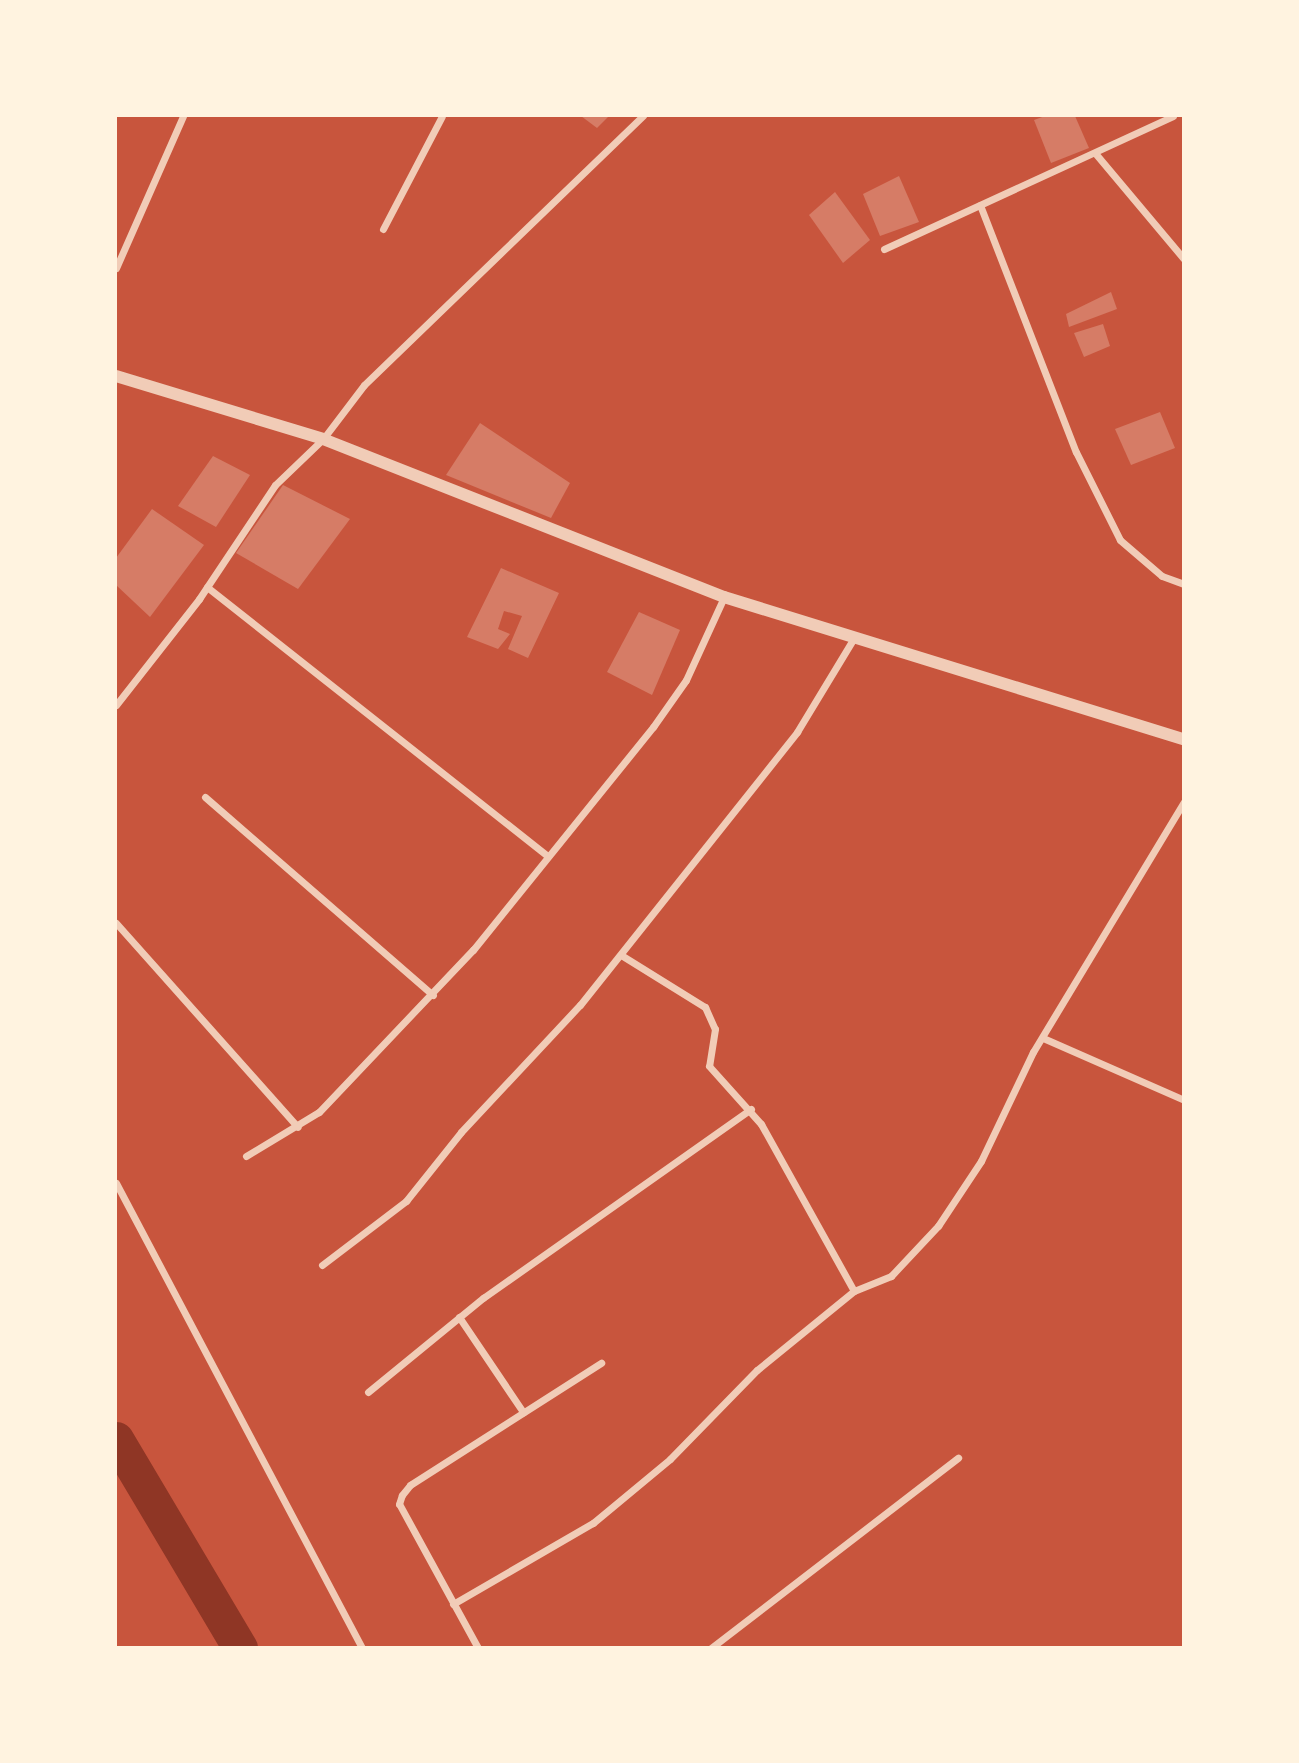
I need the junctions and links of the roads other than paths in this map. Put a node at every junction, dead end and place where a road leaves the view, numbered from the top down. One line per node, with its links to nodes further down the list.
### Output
1 (183, 116): 10 (street)
2 (442, 116): 7 (street)
3 (643, 116): 12 (street)
4 (1173, 116): 5 (street)
5 (1095, 153): 6 (street); 9 (street)
6 (980, 205): 8 (street); 13 (street)
7 (383, 229)
8 (884, 249)
9 (1184, 259)
10 (116, 268)
11 (116, 376): 12 (street)
12 (323, 439): 14 (street); 15 (street)
13 (1184, 584)
14 (207, 587): 17 (street); 21 (street)
15 (724, 597): 16 (street); 21 (street)
16 (854, 638): 18 (street); 23 (street)
17 (116, 705)
18 (1184, 739)
19 (205, 797): 24 (street)
20 (1184, 802): 25 (street)
21 (546, 855): 24 (street)
22 (116, 923): 28 (street)
23 (621, 955): 27 (street); 31 (street)
24 (433, 995): 28 (street)
25 (1043, 1038): 26 (street); 32 (street)
26 (1184, 1100)
27 (751, 1109): 32 (street); 33 (street)
28 (298, 1127): 29 (street)
29 (246, 1156)
30 (116, 1184): 39 (street)
31 (322, 1265)
32 (854, 1291): 38 (street)
33 (459, 1317): 35 (street); 36 (street)
34 (601, 1363): 36 (street)
35 (368, 1392)
36 (523, 1412): 38 (street)
37 (958, 1458): 41 (street)
38 (453, 1604): 40 (street)
39 (362, 1647)
40 (478, 1647)
41 (711, 1647)

